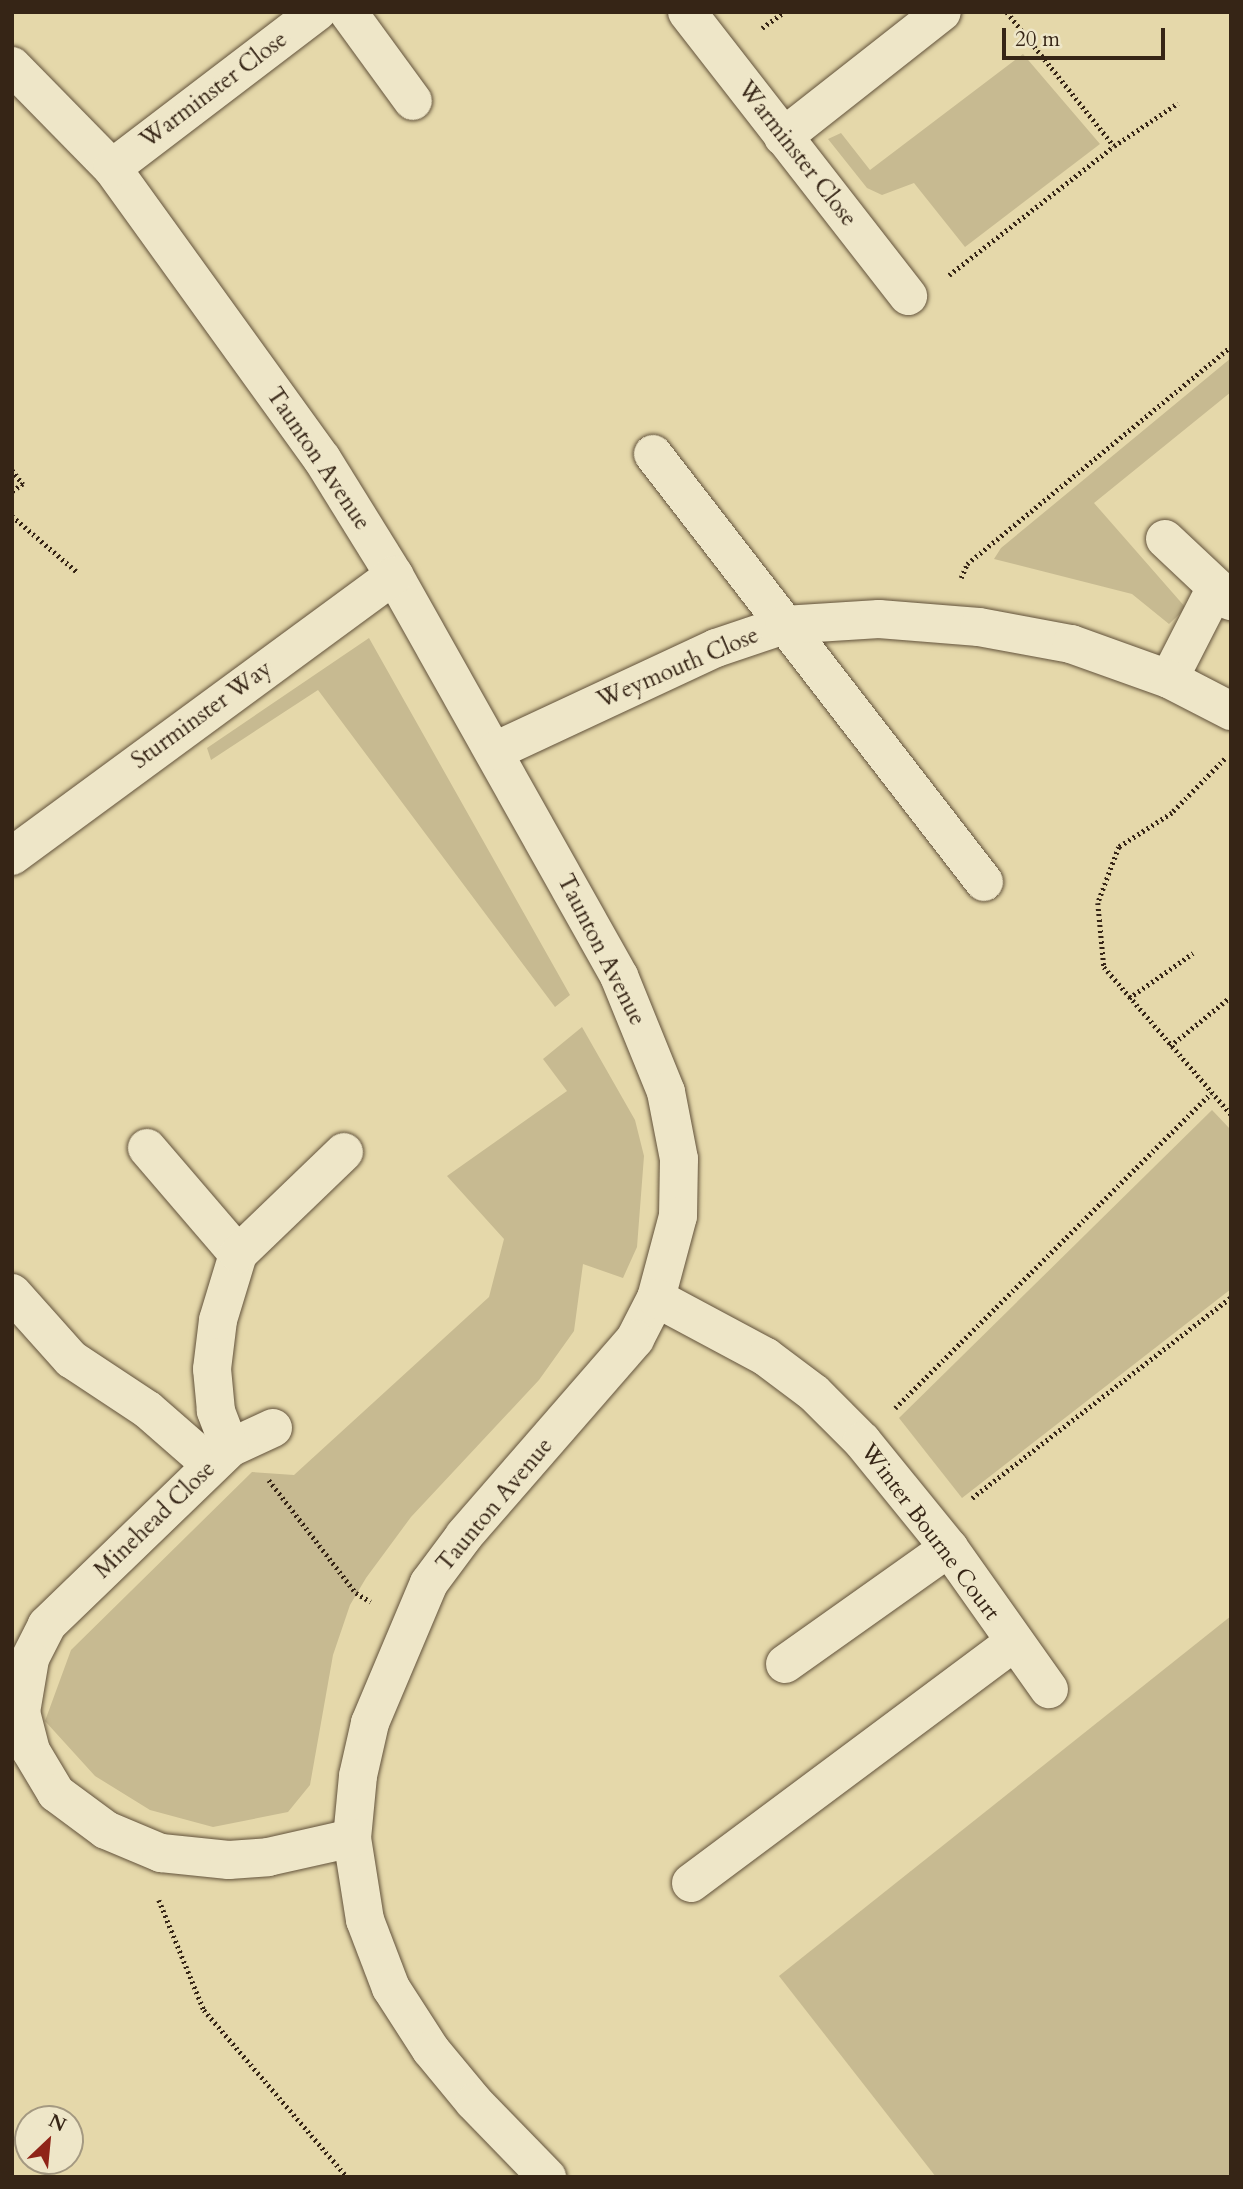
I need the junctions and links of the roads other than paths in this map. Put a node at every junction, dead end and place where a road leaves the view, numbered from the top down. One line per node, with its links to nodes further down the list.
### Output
1 (317, 12): 8 (street, Warminster Close)
2 (348, 12): 6 (street)
3 (687, 12): 7 (street, Warminster Close)
4 (942, 12): 7 (street)
5 (12, 66): 8 (street, Taunton Avenue)
6 (413, 101)
7 (783, 137): 9 (street, Warminster Close)
8 (112, 168): 12 (street, Taunton Avenue)
9 (908, 296)
10 (653, 454): 14 (street)
11 (1165, 539): 13 (street)
12 (394, 575): 17 (street, Taunton Avenue); 18 (street, Sturminster Way)
13 (1223, 594): 15 (street)
14 (787, 627): 15 (street, Weymouth Close); 17 (street, Weymouth Close); 19 (street)
15 (1170, 678): 16 (street, Weymouth Close)
16 (1231, 711)
17 (495, 751): 24 (street, Taunton Avenue)
18 (12, 856)
19 (984, 882)
20 (147, 1147): 22 (street)
21 (344, 1152): 22 (street)
22 (238, 1254): 25 (street)
23 (12, 1293): 25 (street)
24 (656, 1298): 26 (street, Winter Bourne Court); 31 (street, Taunton Avenue)
25 (239, 1446): 30 (street, Minehead Close)
26 (941, 1538): 27 (street, Winter Bourne Court); 28 (street)
27 (1013, 1643): 29 (street, Winter Bourne Court); 32 (street)
28 (785, 1664)
29 (1049, 1689)
30 (17, 1708): 31 (street)
31 (352, 1838): 33 (street, Taunton Avenue)
32 (691, 1882)
33 (547, 2177)

